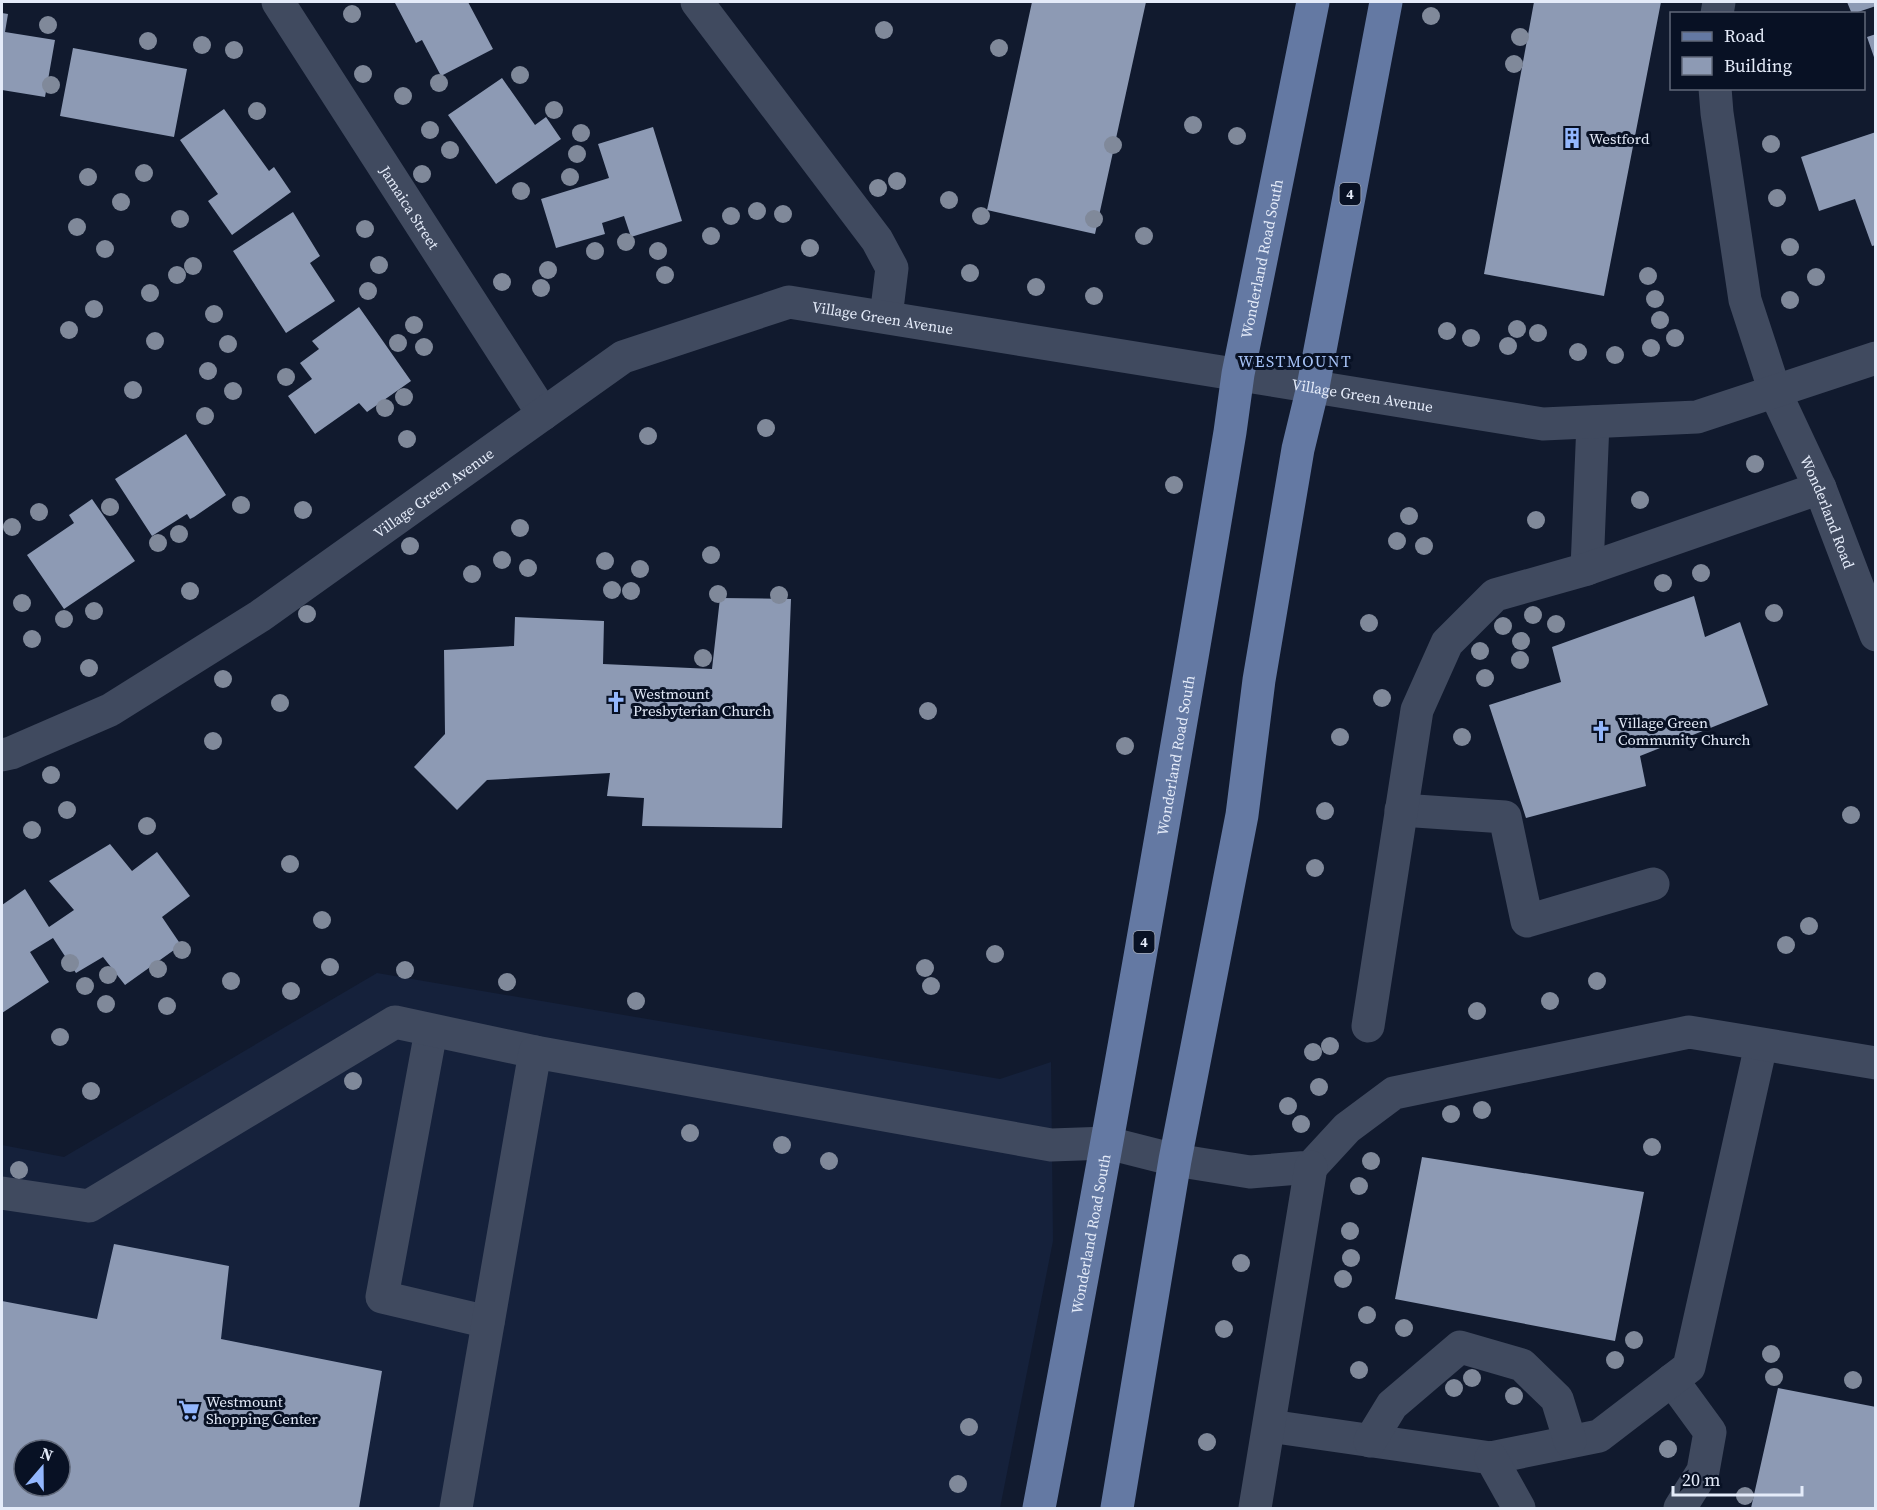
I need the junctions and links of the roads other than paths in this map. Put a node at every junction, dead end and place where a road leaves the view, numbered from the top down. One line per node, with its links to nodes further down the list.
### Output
1 (278, 2): 11 (street, Jamaica Street)
2 (697, 2): 6 (street)
3 (1313, 2): 8 (main road, Wonderland Road South / 4)
4 (1386, 2): 9 (main road, 4)
5 (1715, 90): 10 (street, Wonderland Road)
6 (886, 317): 8 (street, Village Green Avenue); 11 (street, Village Green Avenue)
7 (1875, 358): 10 (street, Village Green Avenue)
8 (1238, 374): 9 (street, Village Green Avenue); 24 (main road, Wonderland Road South / 4)
9 (1313, 387): 12 (street, Village Green Avenue); 25 (main road, 4)
10 (1775, 392): 12 (street, Village Green Avenue); 13 (street, Wonderland Road)
11 (543, 414): 16 (street, Village Green Avenue)
12 (1593, 422): 14 (street)
13 (1820, 488): 14 (street); 15 (street, Wonderland Road)
14 (1587, 569): 17 (street)
15 (1875, 635)
16 (2, 755)
17 (1401, 810): 18 (street); 19 (street)
18 (1653, 884)
19 (1368, 1026)
20 (431, 1031): 22 (street); 27 (street); 28 (street)
21 (1761, 1045): 23 (street); 26 (street); 29 (street)
22 (535, 1052): 24 (street); 28 (street)
23 (1875, 1063)
24 (1108, 1143): 25 (street); 35 (main road, Wonderland Road South / 4)
25 (1175, 1160): 26 (street); 36 (main road, 4)
26 (1311, 1167): 30 (street)
27 (2, 1193)
28 (488, 1322): 34 (street)
29 (1672, 1380): 32 (street); 39 (street)
30 (1270, 1426): 31 (street); 37 (street)
31 (1370, 1441): 32 (street); 33 (street)
32 (1570, 1441): 33 (street)
33 (1491, 1458): 38 (street)
34 (456, 1509)
35 (1039, 1509)
36 (1118, 1509)
37 (1255, 1509)
38 (1519, 1509)
39 (1680, 1509)

